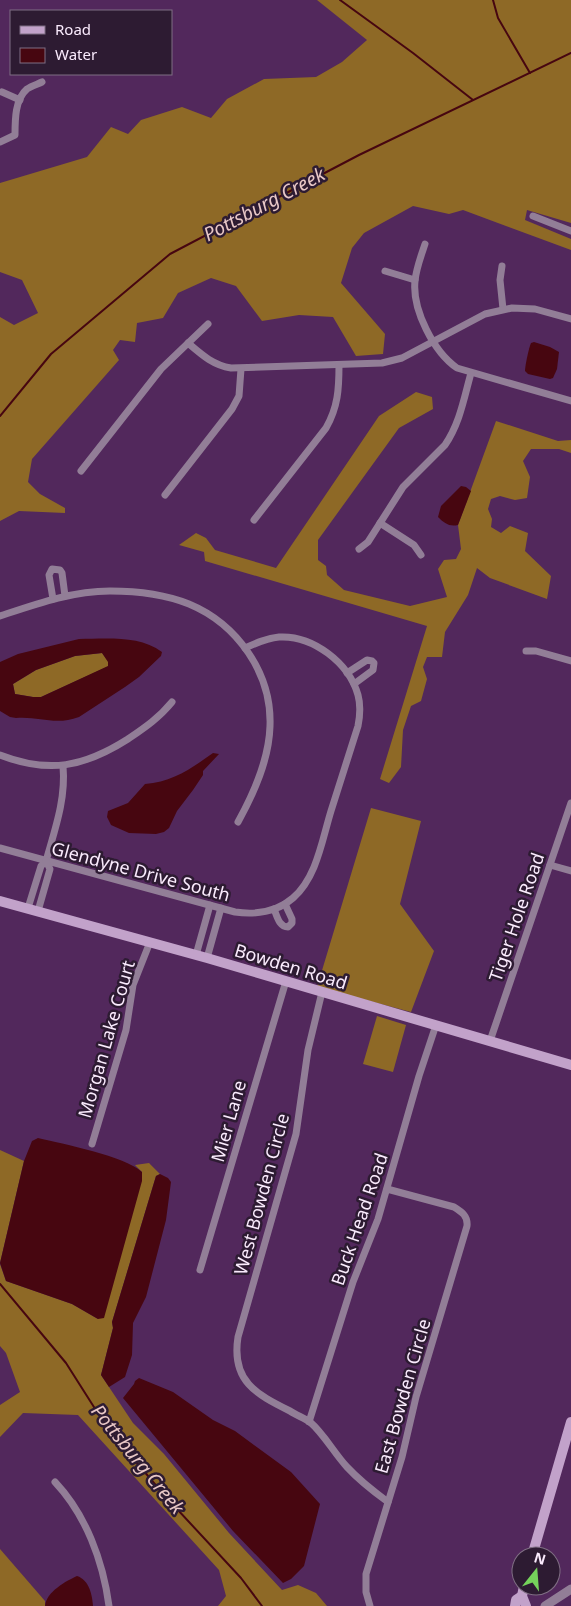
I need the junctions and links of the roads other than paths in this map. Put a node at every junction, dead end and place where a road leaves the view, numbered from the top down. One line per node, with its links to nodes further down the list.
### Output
1 (42, 82): 3 (street)
2 (2, 92): 3 (street)
3 (20, 100): 4 (street)
4 (0, 142)
5 (533, 216): 6 (street)
6 (571, 231)
7 (425, 244): 10 (street)
8 (502, 266): 11 (street)
9 (386, 271): 10 (street)
10 (415, 280): 14 (street)
11 (503, 309): 12 (street); 14 (street)
12 (571, 319)
13 (208, 324): 15 (street)
14 (434, 341): 16 (street); 18 (street)
15 (188, 344): 17 (street); 20 (street)
16 (339, 365): 17 (street); 22 (street)
17 (241, 369): 21 (street)
18 (471, 373): 19 (street); 23 (street)
19 (571, 401)
20 (81, 471)
21 (165, 496)
22 (254, 520)
23 (380, 523): 24 (street); 25 (street)
24 (359, 549)
25 (421, 555)
26 (65, 596): 27 (street); 27 (street); 29 (street)
27 (53, 599): 28 (street)
28 (0, 616)
29 (245, 648): 32 (street); 38 (street)
30 (526, 651): 31 (street)
31 (571, 661)
32 (348, 673): 33 (street); 33 (street)
33 (354, 684): 44 (street, Glendyne Drive South)
34 (172, 702): 36 (street)
35 (0, 755): 36 (street)
36 (64, 766): 40 (street)
37 (571, 803): 41 (street, Tiger Hole Road)
38 (238, 822)
39 (0, 848): 40 (street, Glendyne Drive South)
40 (46, 861): 45 (street, Glendyne Drive South); 48 (street)
41 (550, 866): 42 (street); 55 (street, Tiger Hole Road)
42 (571, 871)
43 (0, 901): 48 (main road, Bowden Road)
44 (285, 904): 47 (street, Glendyne Drive South); 47 (street)
45 (210, 905): 46 (street, Glendyne Drive South); 50 (street)
46 (221, 908): 47 (street, Glendyne Drive South); 51 (street)
47 (274, 909)
48 (33, 910): 49 (main road, Bowden Road)
49 (150, 942): 50 (main road, Bowden Road); 57 (street, Morgan Lake Court)
50 (196, 954): 51 (main road, Bowden Road)
51 (206, 958): 52 (main road, Bowden Road)
52 (286, 981): 53 (main road, Bowden Road); 59 (street, Mier Lane)
53 (322, 992): 54 (main road, Bowden Road); 60 (street, West Bowden Circle)
54 (436, 1025): 55 (main road, Bowden Road); 58 (street, Buck Head Road)
55 (490, 1041): 56 (main road, Bowden Road)
56 (571, 1065)
57 (92, 1144)
58 (387, 1189): 60 (street, Buck Head Road); 63 (street, East Bowden Circle)
59 (200, 1270)
60 (309, 1422): 63 (street)
61 (571, 1422): 64 (main road)
62 (55, 1482): 66 (street)
63 (388, 1502): 67 (street, East Bowden Circle)
64 (535, 1546)
65 (571, 1589): 68 (street)
66 (109, 1606)
67 (370, 1606)
68 (545, 1606)

